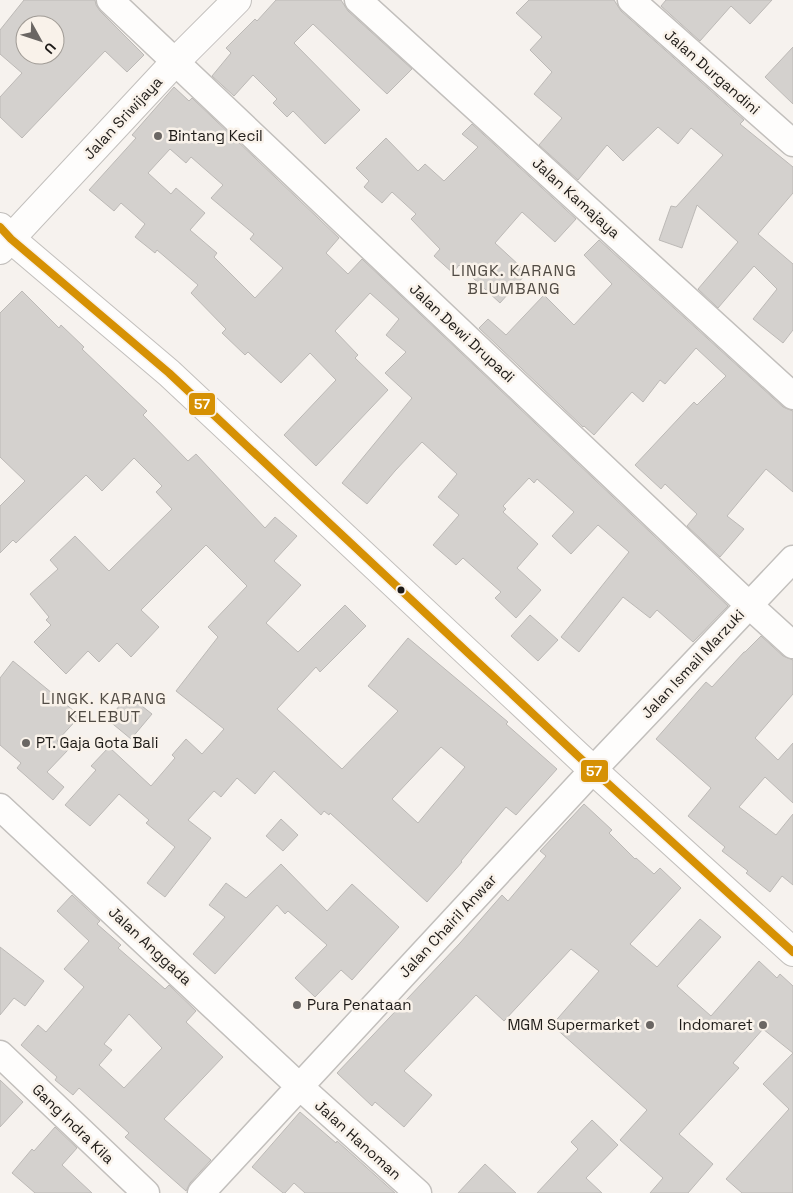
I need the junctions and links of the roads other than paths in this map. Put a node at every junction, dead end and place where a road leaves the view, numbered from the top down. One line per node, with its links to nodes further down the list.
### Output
1 (110, 0): 5 (street, Jalan Dewi Drupadi)
2 (237, 0): 5 (main road, Jalan Sriwijaya)
3 (358, 0): 8 (street, Jalan Kamajaya)
4 (631, 0): 6 (street, Jalan Durgandini)
5 (175, 62): 7 (main road, Jalan Sriwijaya); 10 (street, Jalan Dewi Drupadi)
6 (793, 143)
7 (4, 238): 12 (main road)
8 (793, 396)
9 (793, 559): 10 (street, Jalan Ismail Marzuki)
10 (749, 605): 11 (street, Jalan Dewi Drupadi); 12 (street, Jalan Ismail Marzuki)
11 (793, 645)
12 (593, 770): 14 (main road); 16 (street, Jalan Chairil Anwar)
13 (0, 806): 16 (street, Jalan Anggada)
14 (793, 952)
15 (0, 1054): 17 (street, Gang Indra Kila)
16 (299, 1086): 18 (street, Jalan Chairil Anwar); 19 (street, Jalan Hanoman)
17 (146, 1193)
18 (201, 1193)
19 (418, 1193)

